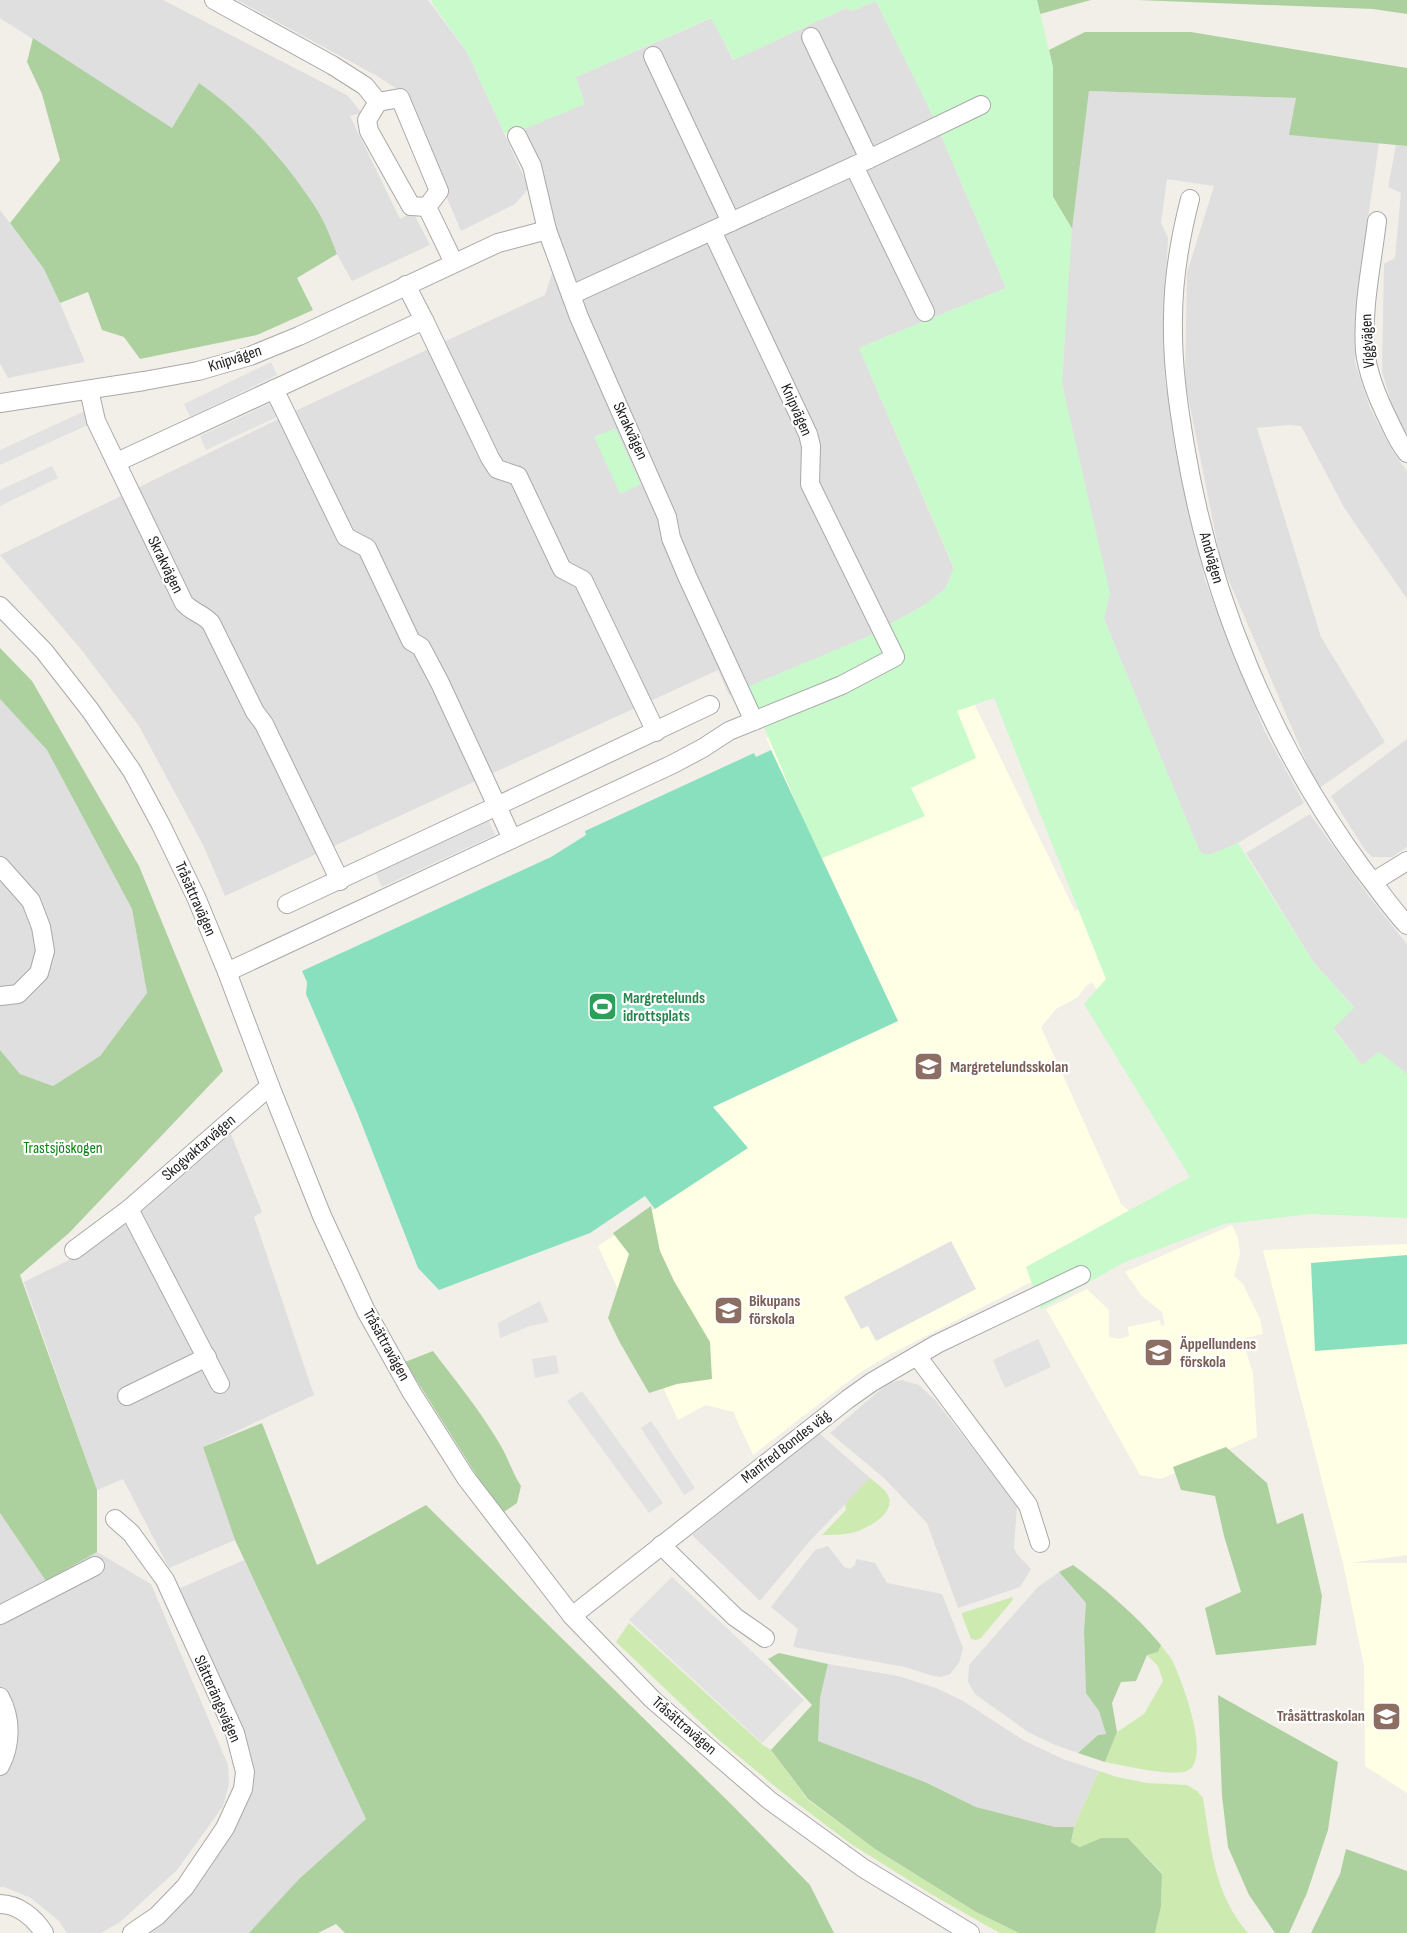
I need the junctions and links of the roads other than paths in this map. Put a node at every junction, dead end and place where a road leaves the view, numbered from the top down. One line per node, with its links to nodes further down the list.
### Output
1 (214, 0): 4 (street)
2 (811, 37): 7 (street)
3 (653, 56): 11 (street)
4 (378, 102): 9 (street); 9 (street)
5 (981, 105): 7 (street)
6 (517, 136): 12 (street, Skrakvägen)
7 (862, 162): 11 (street); 17 (street)
8 (1190, 199): 33 (street, Andvägen)
9 (427, 207): 14 (street)
10 (1377, 221): 22 (street, Viggvägen)
11 (731, 222): 13 (street)
12 (547, 230): 14 (street, Knipvägen); 16 (street, Skrakvägen)
13 (712, 231): 16 (street); 26 (street, Knipvägen)
14 (454, 263): 15 (street, Knipvägen)
15 (406, 285): 18 (street); 20 (street, Knipvägen)
16 (571, 295): 26 (street, Skrakvägen)
17 (925, 312)
18 (424, 320): 19 (street); 27 (street)
19 (274, 389): 23 (street); 28 (street)
20 (88, 390): 21 (street, Knipvägen); 23 (street, Skrakvägen)
21 (0, 403)
22 (1407, 453)
23 (117, 462): 32 (street, Skrakvägen)
24 (0, 606): 36 (street, Tråsättravägen)
25 (710, 705): 27 (street)
26 (754, 721): 29 (street)
27 (656, 732): 28 (street)
28 (497, 806): 29 (street); 32 (street)
29 (512, 839): 36 (street)
30 (1407, 861): 33 (street)
31 (0, 866): 37 (street)
32 (340, 881): 34 (street)
33 (1373, 882): 35 (street, Andvägen)
34 (288, 904)
35 (1407, 925)
36 (227, 972): 38 (street, Tråsättravägen)
37 (0, 996)
38 (270, 1086): 39 (street, Skogvaktarvägen); 51 (street, Tråsättravägen)
39 (129, 1209): 40 (street, Skogvaktarvägen); 43 (street)
40 (74, 1250)
41 (1081, 1275): 42 (street, Manfred Bondes väg)
42 (917, 1356): 47 (street); 48 (street, Manfred Bondes väg)
43 (207, 1357): 44 (street); 45 (street)
44 (220, 1384)
45 (127, 1396)
46 (115, 1519): 57 (street, Slåtterängsvägen)
47 (1040, 1543)
48 (660, 1545): 51 (street, Manfred Bondes väg); 52 (street)
49 (95, 1566): 50 (street)
50 (0, 1615)
51 (572, 1616): 58 (street, Tråsättravägen)
52 (765, 1638)
53 (0, 1697): 54 (street)
54 (0, 1766)
55 (0, 1904): 56 (street)
56 (44, 1933)
57 (132, 1933)
58 (970, 1933)

